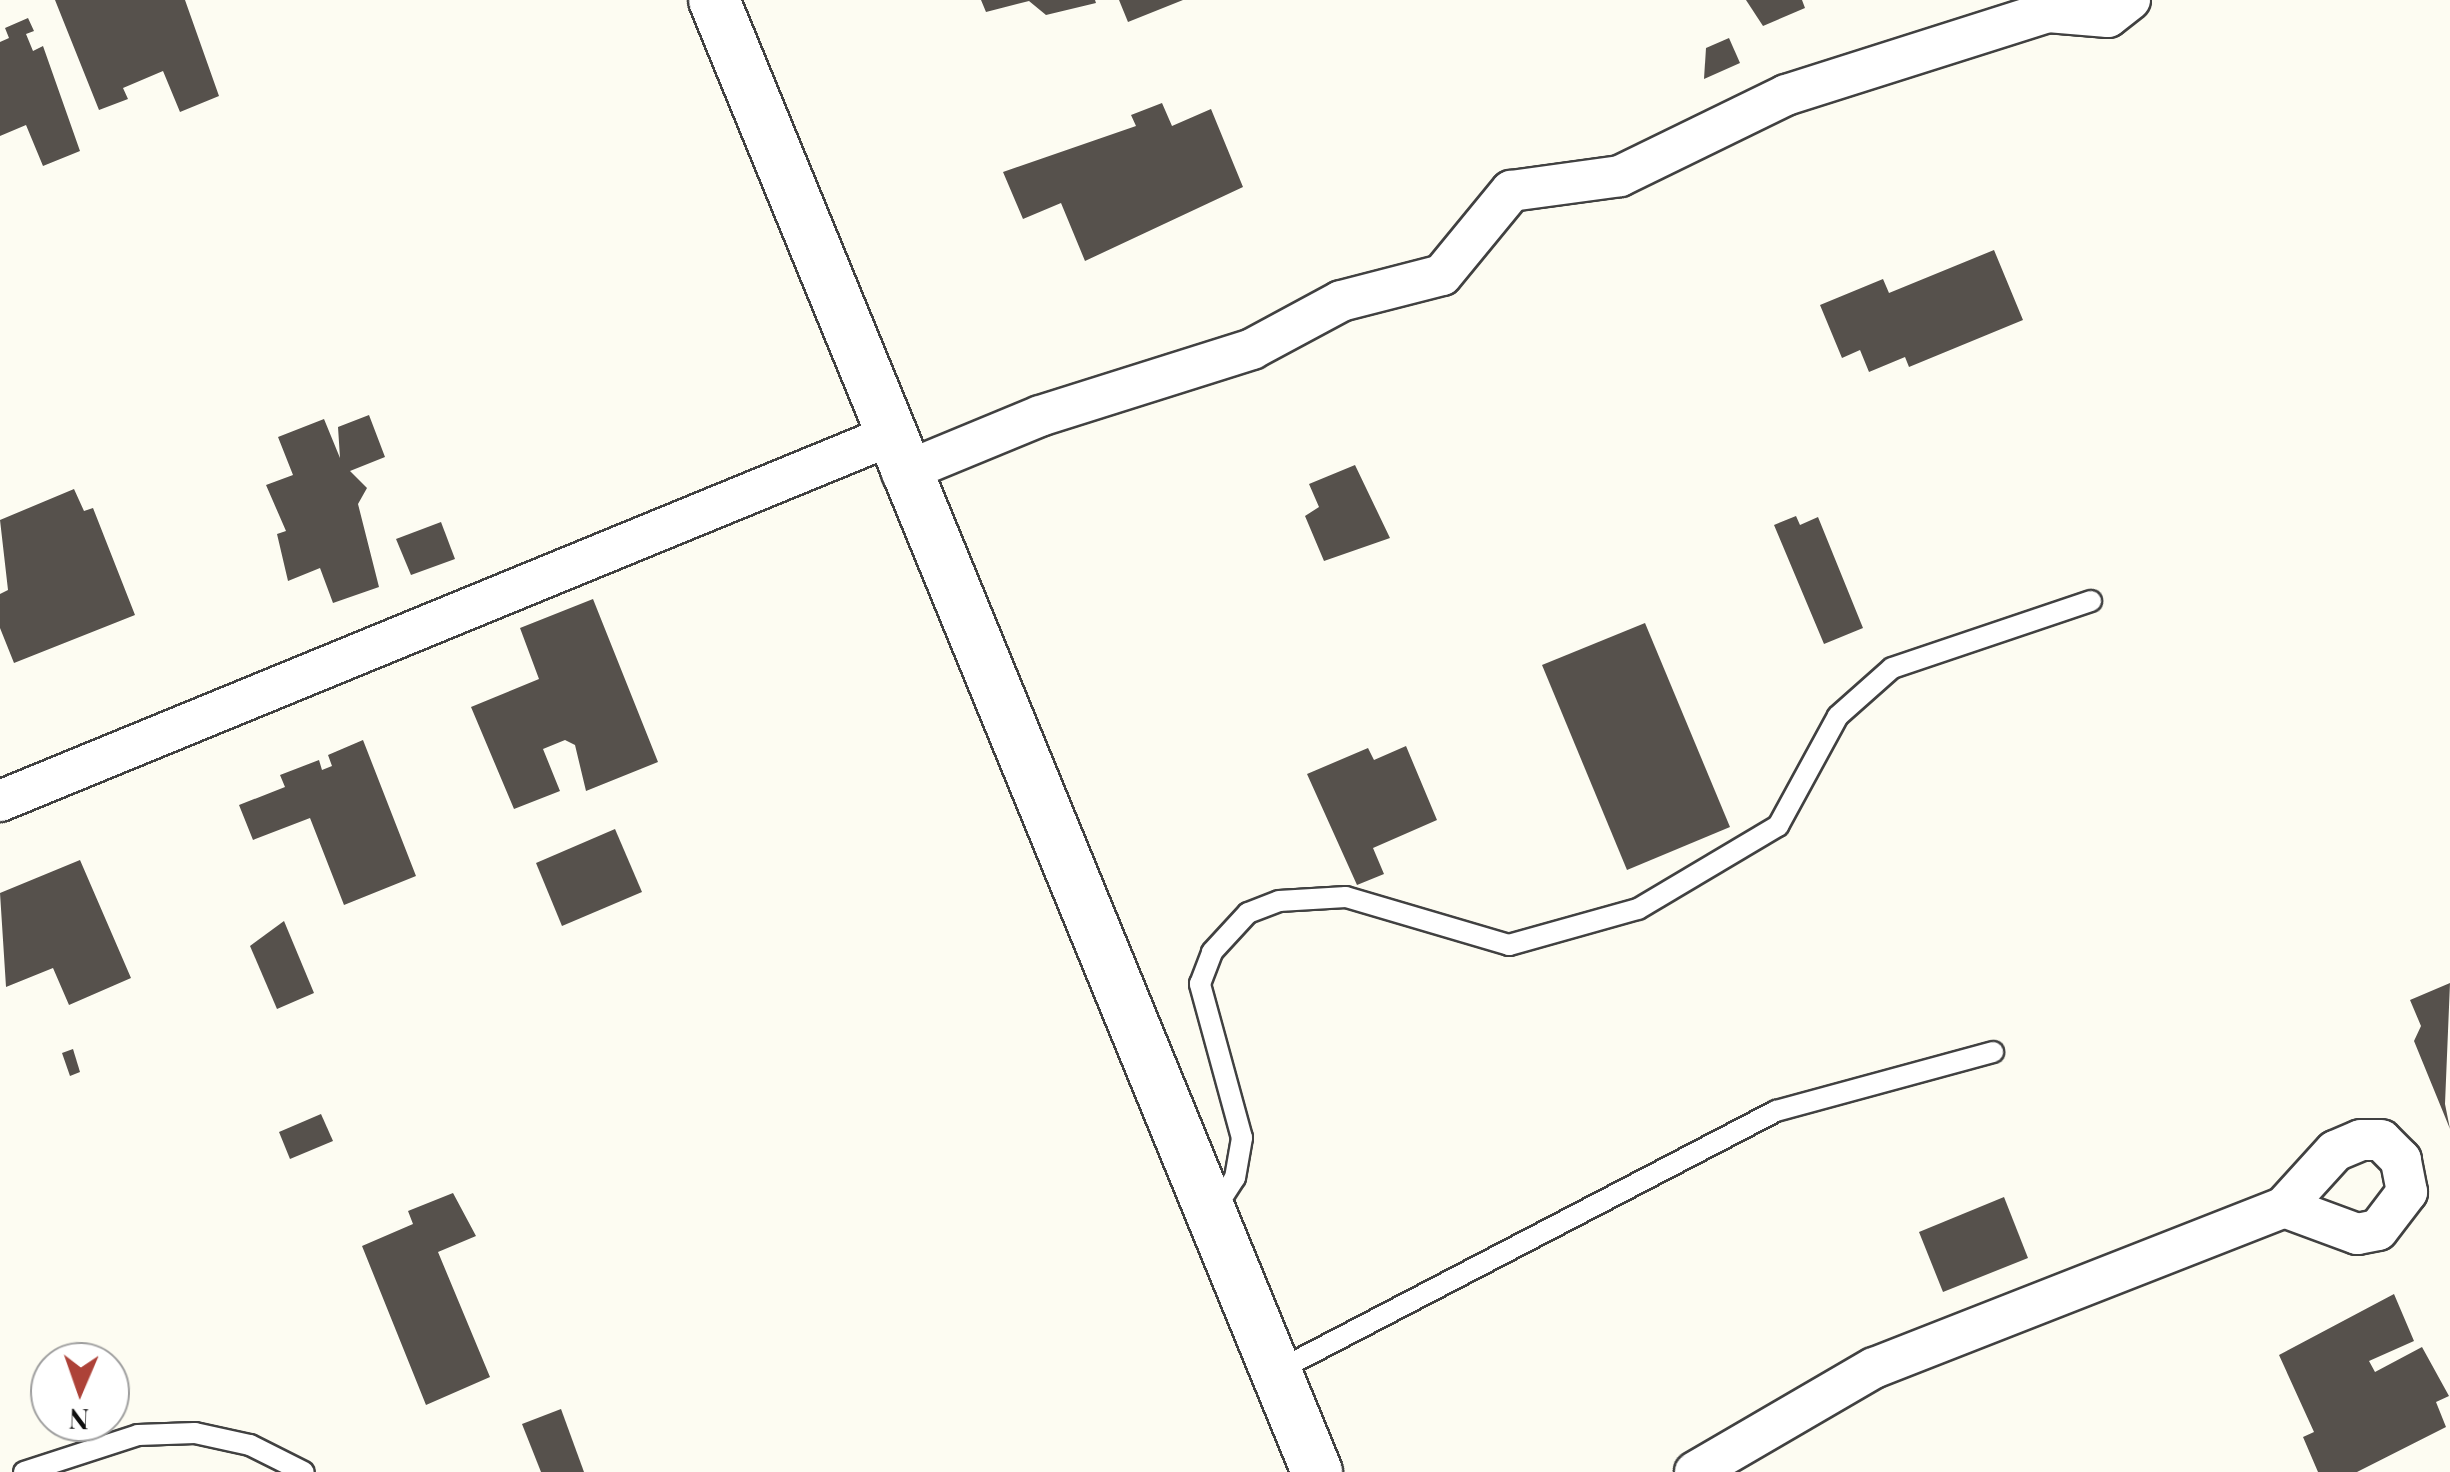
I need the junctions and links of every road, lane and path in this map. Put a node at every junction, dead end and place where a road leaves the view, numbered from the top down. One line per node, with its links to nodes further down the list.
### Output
1 (714, 0): 4 (street)
2 (2130, 0): 3 (street)
3 (2052, 6): 4 (street)
4 (895, 455): 6 (street); 9 (street)
5 (2091, 601): 9 (lane)
6 (0, 801)
7 (1993, 1052): 10 (lane)
8 (2284, 1207): 14 (street)
9 (1213, 1211): 10 (street)
10 (1277, 1371): 13 (street)
11 (24, 1472): 12 (lane)
12 (304, 1472)
13 (1317, 1472)
14 (1696, 1472)

